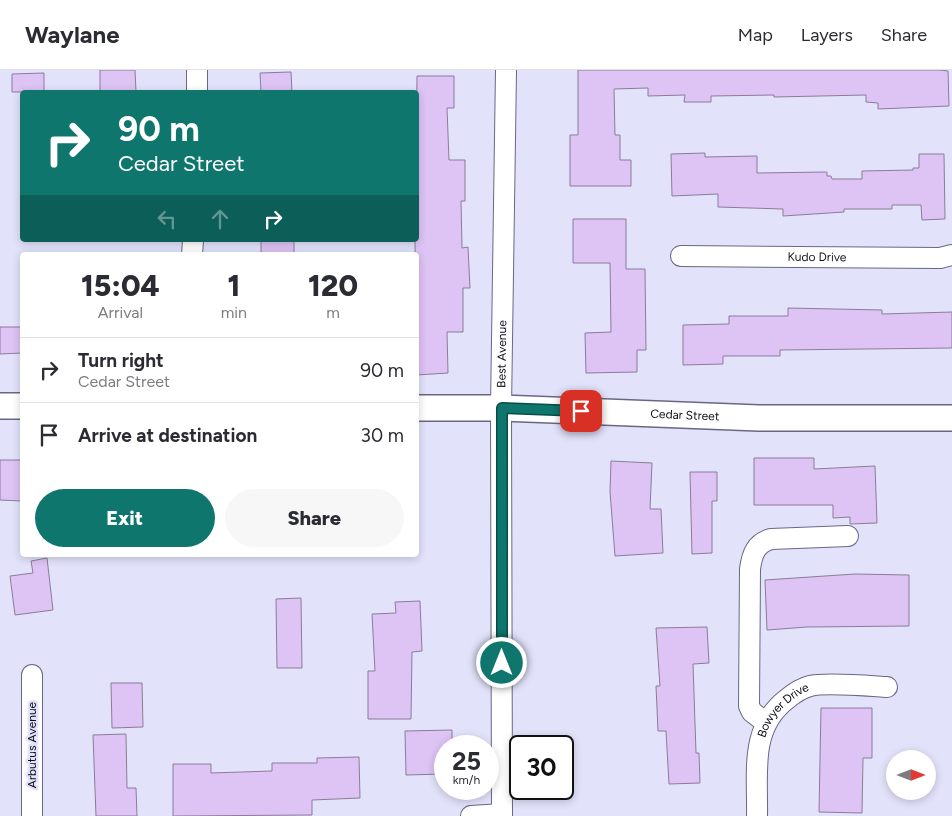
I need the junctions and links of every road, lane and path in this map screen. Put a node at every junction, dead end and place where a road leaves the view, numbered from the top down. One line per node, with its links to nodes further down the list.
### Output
1 (198, 70): 3 (street)
2 (506, 70): 9 (street, Best Avenue)
3 (197, 90)
4 (952, 255): 5 (street, Kudo Drive)
5 (681, 256)
6 (0, 406): 7 (main road)
7 (20, 406)
8 (419, 408): 9 (main road, Cedar Street)
9 (502, 408): 10 (main road, Cedar Street); 15 (street, Best Avenue)
10 (952, 418)
11 (848, 536): 14 (street)
12 (32, 675): 16 (street, Arbutus Avenue)
13 (887, 686): 14 (street, Bowyer Drive)
14 (765, 722): 18 (street, Bowyer Drive)
15 (502, 815): 17 (street)
16 (32, 816)
17 (471, 816)
18 (757, 816)

